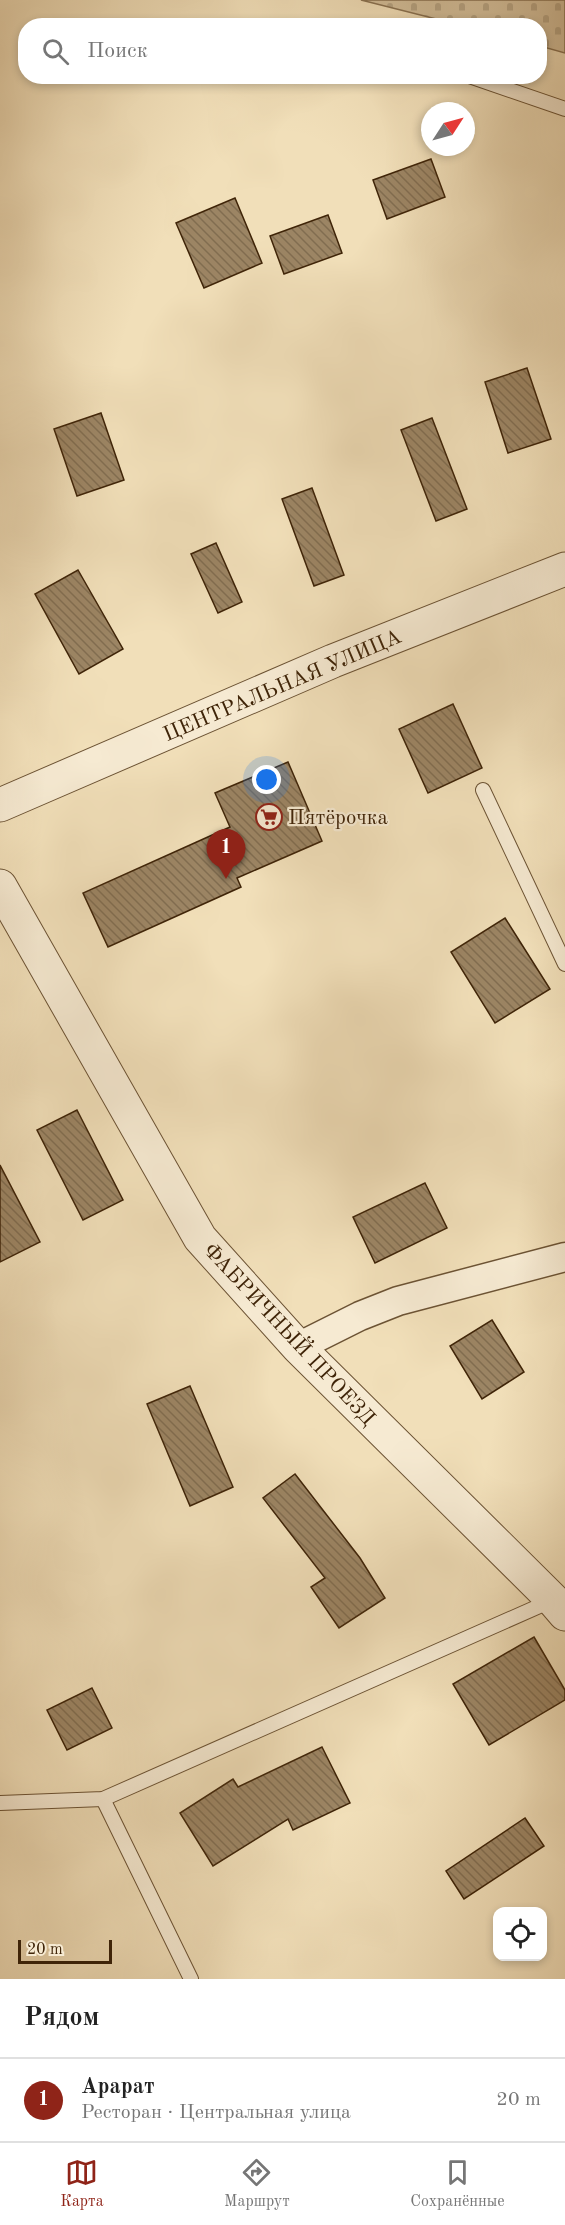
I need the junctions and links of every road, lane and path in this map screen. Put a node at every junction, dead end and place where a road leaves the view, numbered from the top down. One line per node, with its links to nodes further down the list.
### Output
1 (492, 84): 2 (lane)
2 (565, 109)
3 (565, 569): 5 (street, ЦЕНТРАЛЬНАЯ УЛИЦА)
4 (483, 790): 7 (lane)
5 (0, 806)
6 (0, 886): 9 (street, ФАБРИЧНЫЙ ПРОЕЗД)
7 (565, 964)
8 (565, 1257): 9 (street)
9 (297, 1347): 10 (street, ФАБРИЧНЫЙ ПРОЕЗД)
10 (559, 1607): 11 (lane)
11 (103, 1799): 12 (lane); 13 (lane)
12 (0, 1803)
13 (191, 1979)

